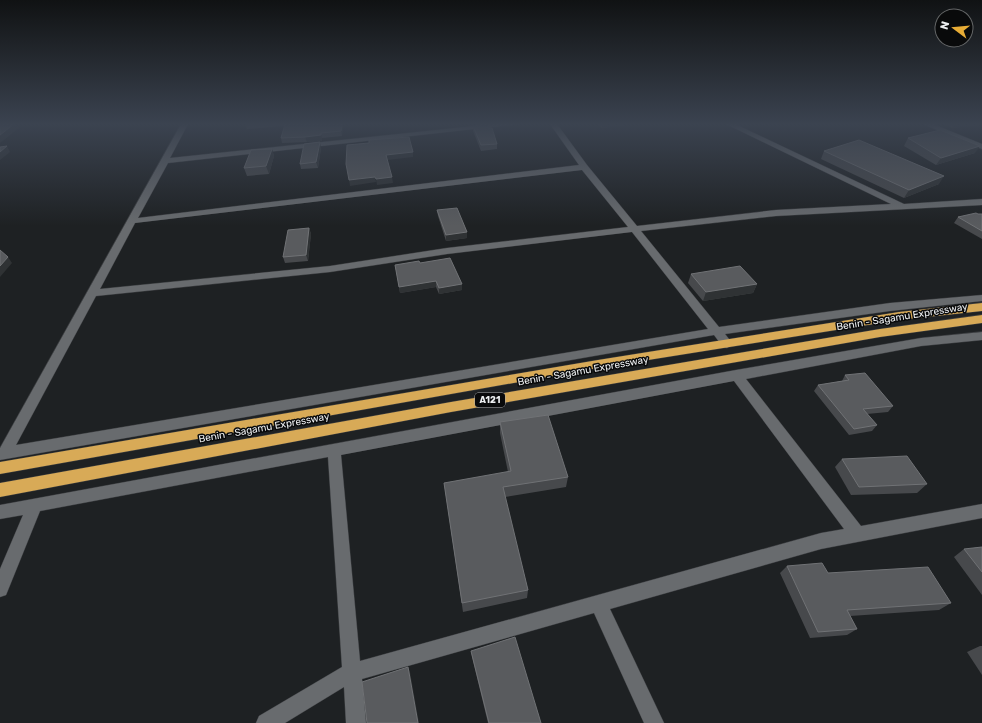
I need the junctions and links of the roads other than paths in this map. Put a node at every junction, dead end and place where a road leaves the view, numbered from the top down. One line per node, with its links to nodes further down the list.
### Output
1 (167, 158): 5 (street)
2 (196, 158): 5 (street)
3 (577, 158): 6 (street)
4 (800, 158): 8 (street)
5 (165, 161): 9 (street)
6 (584, 167): 9 (street); 10 (street)
7 (982, 202): 8 (street)
8 (903, 207): 10 (street)
9 (133, 221): 11 (street)
10 (635, 229): 11 (street); 16 (street)
11 (92, 293): 22 (street)
12 (982, 298): 16 (street)
13 (982, 308): 15 (highway, A121)
14 (982, 319): 17 (highway, Benin - Sagamu Expressway / A121)
15 (869, 321): 17 (highway); 19 (highway, A121)
16 (717, 331): 19 (street); 22 (street)
17 (880, 333): 24 (highway, Benin - Sagamu Expressway / A121)
18 (982, 336): 20 (street)
19 (727, 344): 23 (highway, A121)
20 (736, 375): 21 (street); 28 (street)
21 (334, 450): 25 (street); 31 (street)
22 (2, 453)
23 (0, 468)
24 (0, 490)
25 (35, 505): 27 (street); 29 (street)
26 (982, 511): 28 (street)
27 (0, 512)
28 (857, 534): 30 (street)
29 (0, 589)
30 (598, 603): 31 (street); 34 (street)
31 (350, 673): 32 (street); 33 (street)
32 (266, 723)
33 (356, 723)
34 (654, 723)

